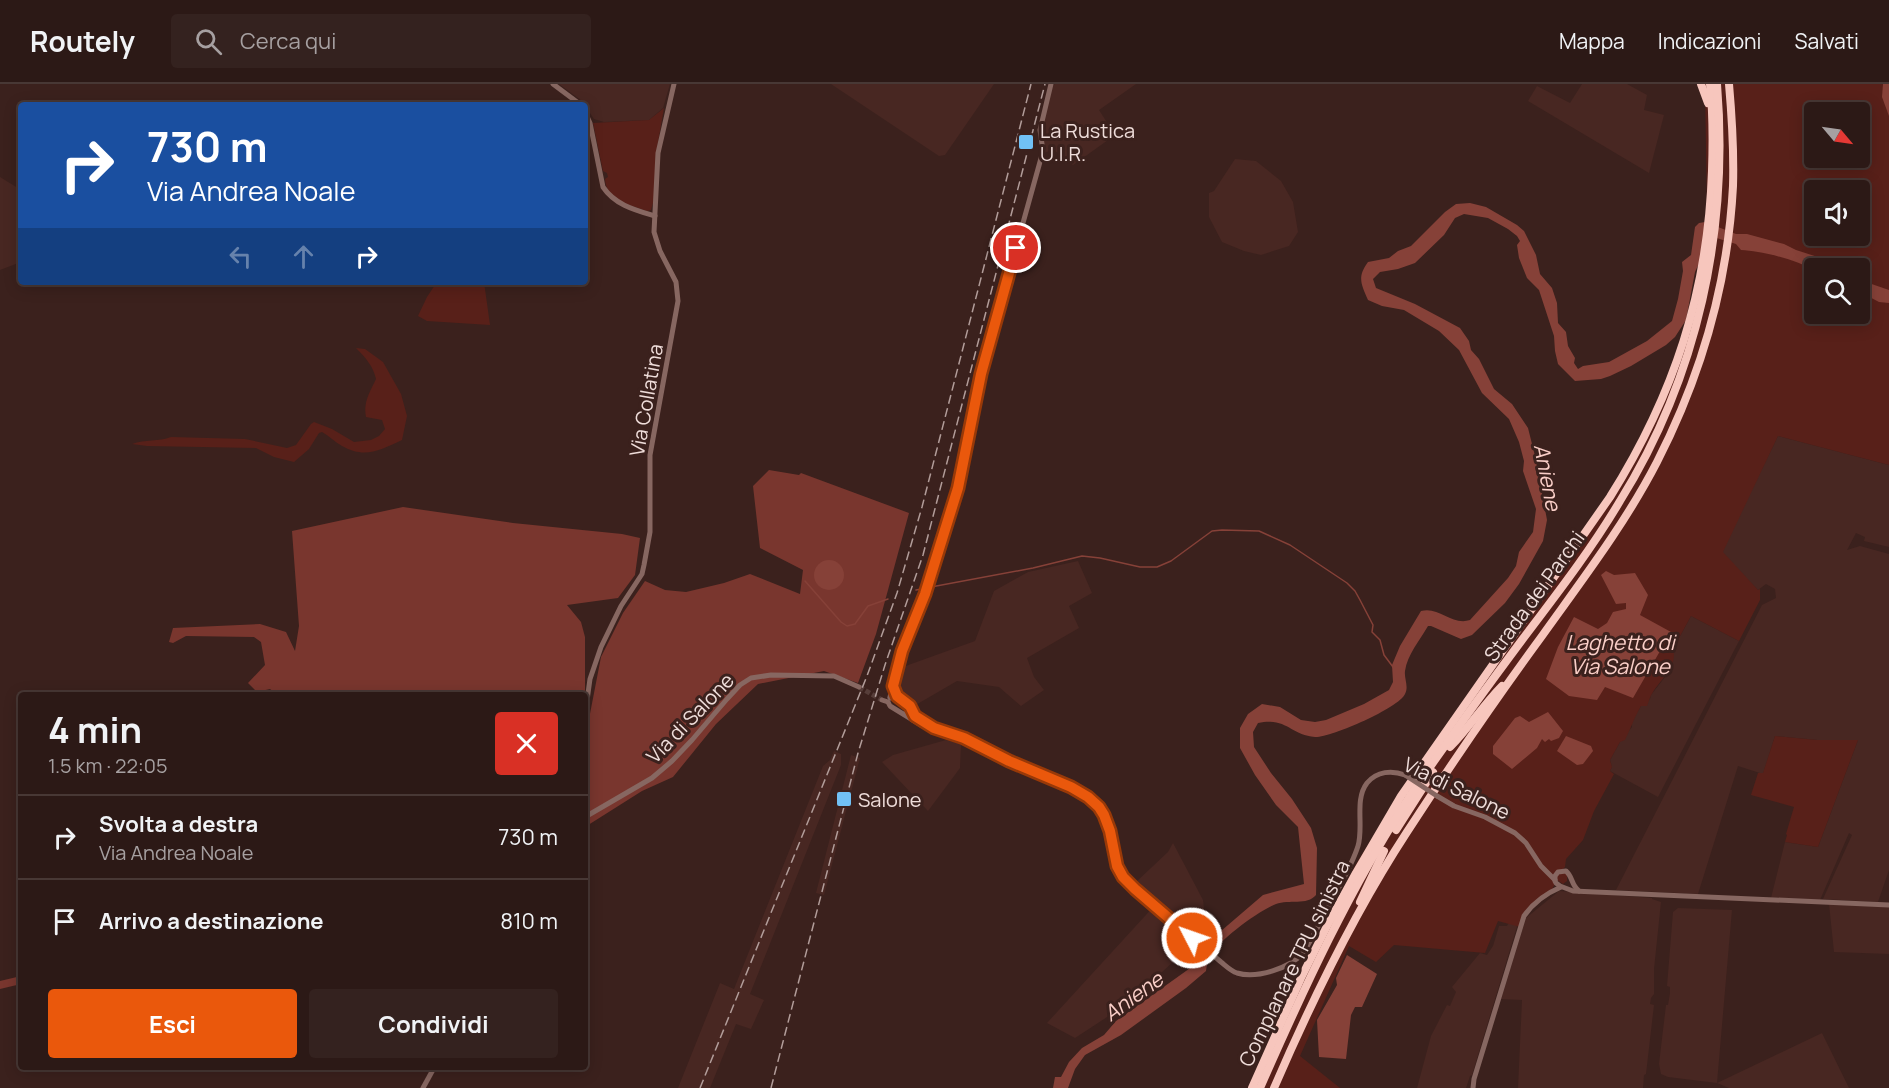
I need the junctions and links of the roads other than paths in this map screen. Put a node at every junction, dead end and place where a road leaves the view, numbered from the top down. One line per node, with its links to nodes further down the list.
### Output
1 (553, 84): 10 (street)
2 (674, 84): 15 (street, Via Collatina)
3 (1052, 84): 20 (street)
4 (1701, 84): 11 (highway)
5 (1710, 84): 11 (highway)
6 (1717, 84): 14 (highway, Strada dei Parchi)
7 (1722, 84): 14 (highway, Strada dei Parchi)
8 (1729, 84): 13 (highway)
9 (1734, 84): 13 (highway)
10 (576, 102)
11 (1712, 113): 14 (highway)
12 (588, 119): 15 (street)
13 (1733, 135): 14 (highway)
14 (1720, 214): 16 (highway, Strada dei Parchi)
15 (655, 216): 22 (street, Via Collatina)
16 (1695, 341): 17 (highway, Complanare TPU sinistra); 18 (highway, Strada dei Parchi); 19 (highway); 28 (highway, Strada dei Parchi)
17 (1640, 447): 18 (highway); 40 (highway, Complanare TPU sinistra)
18 (1529, 631): 41 (highway, Strada dei Parchi)
19 (1527, 658): 28 (highway); 37 (highway)
20 (892, 684): 23 (street); 24 (street)
21 (859, 687): 29 (street, Via di Salone)
22 (588, 693)
23 (897, 696): 24 (street); 25 (street)
24 (887, 700): 26 (street)
25 (912, 711): 26 (street); 27 (street)
26 (904, 714): 27 (street)
27 (934, 728): 31 (street, Via di Salone, bridge)
28 (1450, 747): 30 (highway, Strada dei Parchi)
29 (588, 815)
30 (1384, 851): 37 (highway); 42 (highway, Strada dei Parchi)
31 (1544, 868): 32 (street); 34 (street, Via di Salone)
32 (1561, 871): 33 (street); 34 (street)
33 (1571, 879): 34 (street); 35 (street)
34 (1559, 884): 35 (street); 44 (street)
35 (1579, 891): 36 (street)
36 (1889, 905)
37 (1328, 969): 43 (highway)
38 (433, 1070): 39 (street)
39 (423, 1088)
40 (1251, 1088)
41 (1260, 1088)
42 (1266, 1088)
43 (1274, 1088)
44 (1473, 1088)

